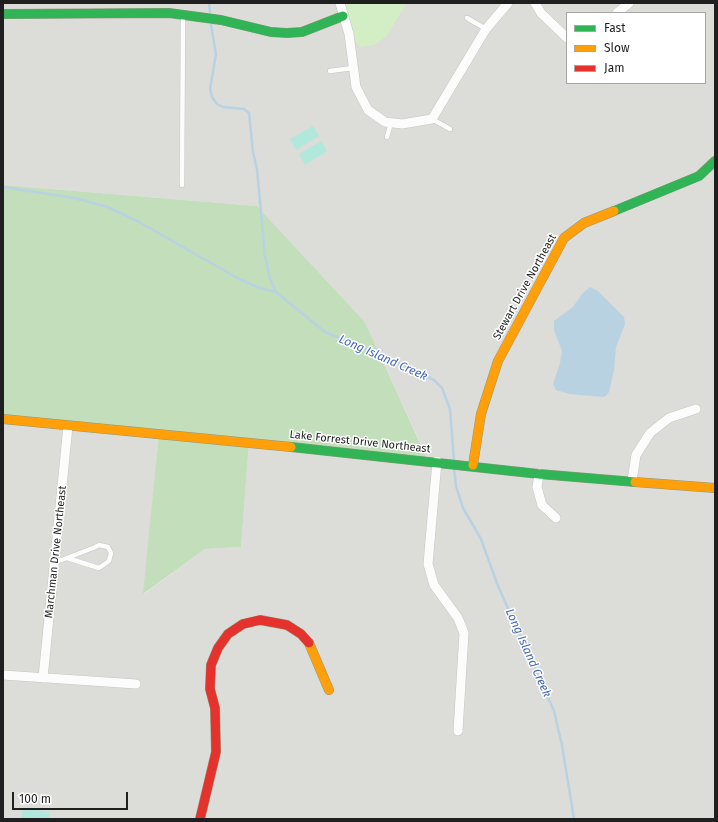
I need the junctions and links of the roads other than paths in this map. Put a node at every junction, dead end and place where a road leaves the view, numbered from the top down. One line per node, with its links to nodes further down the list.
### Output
1 (340, 3): 8 (street)
2 (508, 3): 10 (street)
3 (535, 3): 11 (street)
4 (629, 3): 5 (street)
5 (618, 12)
6 (3, 14): 7 (street)
7 (183, 14): 8 (street); 19 (lane)
8 (343, 16): 12 (street)
9 (467, 18): 10 (lane)
10 (486, 29): 14 (street)
11 (566, 37)
12 (353, 68): 13 (lane); 15 (street)
13 (330, 71)
14 (432, 119): 15 (street); 16 (lane)
15 (391, 123): 17 (lane)
16 (450, 129)
17 (387, 137)
18 (715, 162): 24 (street, Stewart Drive Northeast)
19 (182, 185)
20 (696, 409): 26 (street)
21 (3, 419): 22 (street, Lake Forrest Drive Northeast)
22 (68, 426): 23 (street, Lake Forrest Drive Northeast); 30 (street, Marchman Drive Northeast)
23 (437, 461): 24 (street, Lake Forrest Drive Northeast); 35 (street)
24 (469, 465): 25 (street, Lake Forrest Drive Northeast)
25 (539, 474): 26 (street, Lake Forrest Drive Northeast); 28 (street)
26 (632, 481): 27 (street, Lake Forrest Drive Northeast)
27 (715, 488)
28 (556, 518)
29 (67, 558): 29 (lane); 30 (lane)
30 (55, 561): 32 (street, Marchman Drive Northeast)
31 (3, 675): 32 (street)
32 (43, 678): 33 (street)
33 (136, 684)
34 (329, 690): 36 (street)
35 (458, 731)
36 (200, 819)

